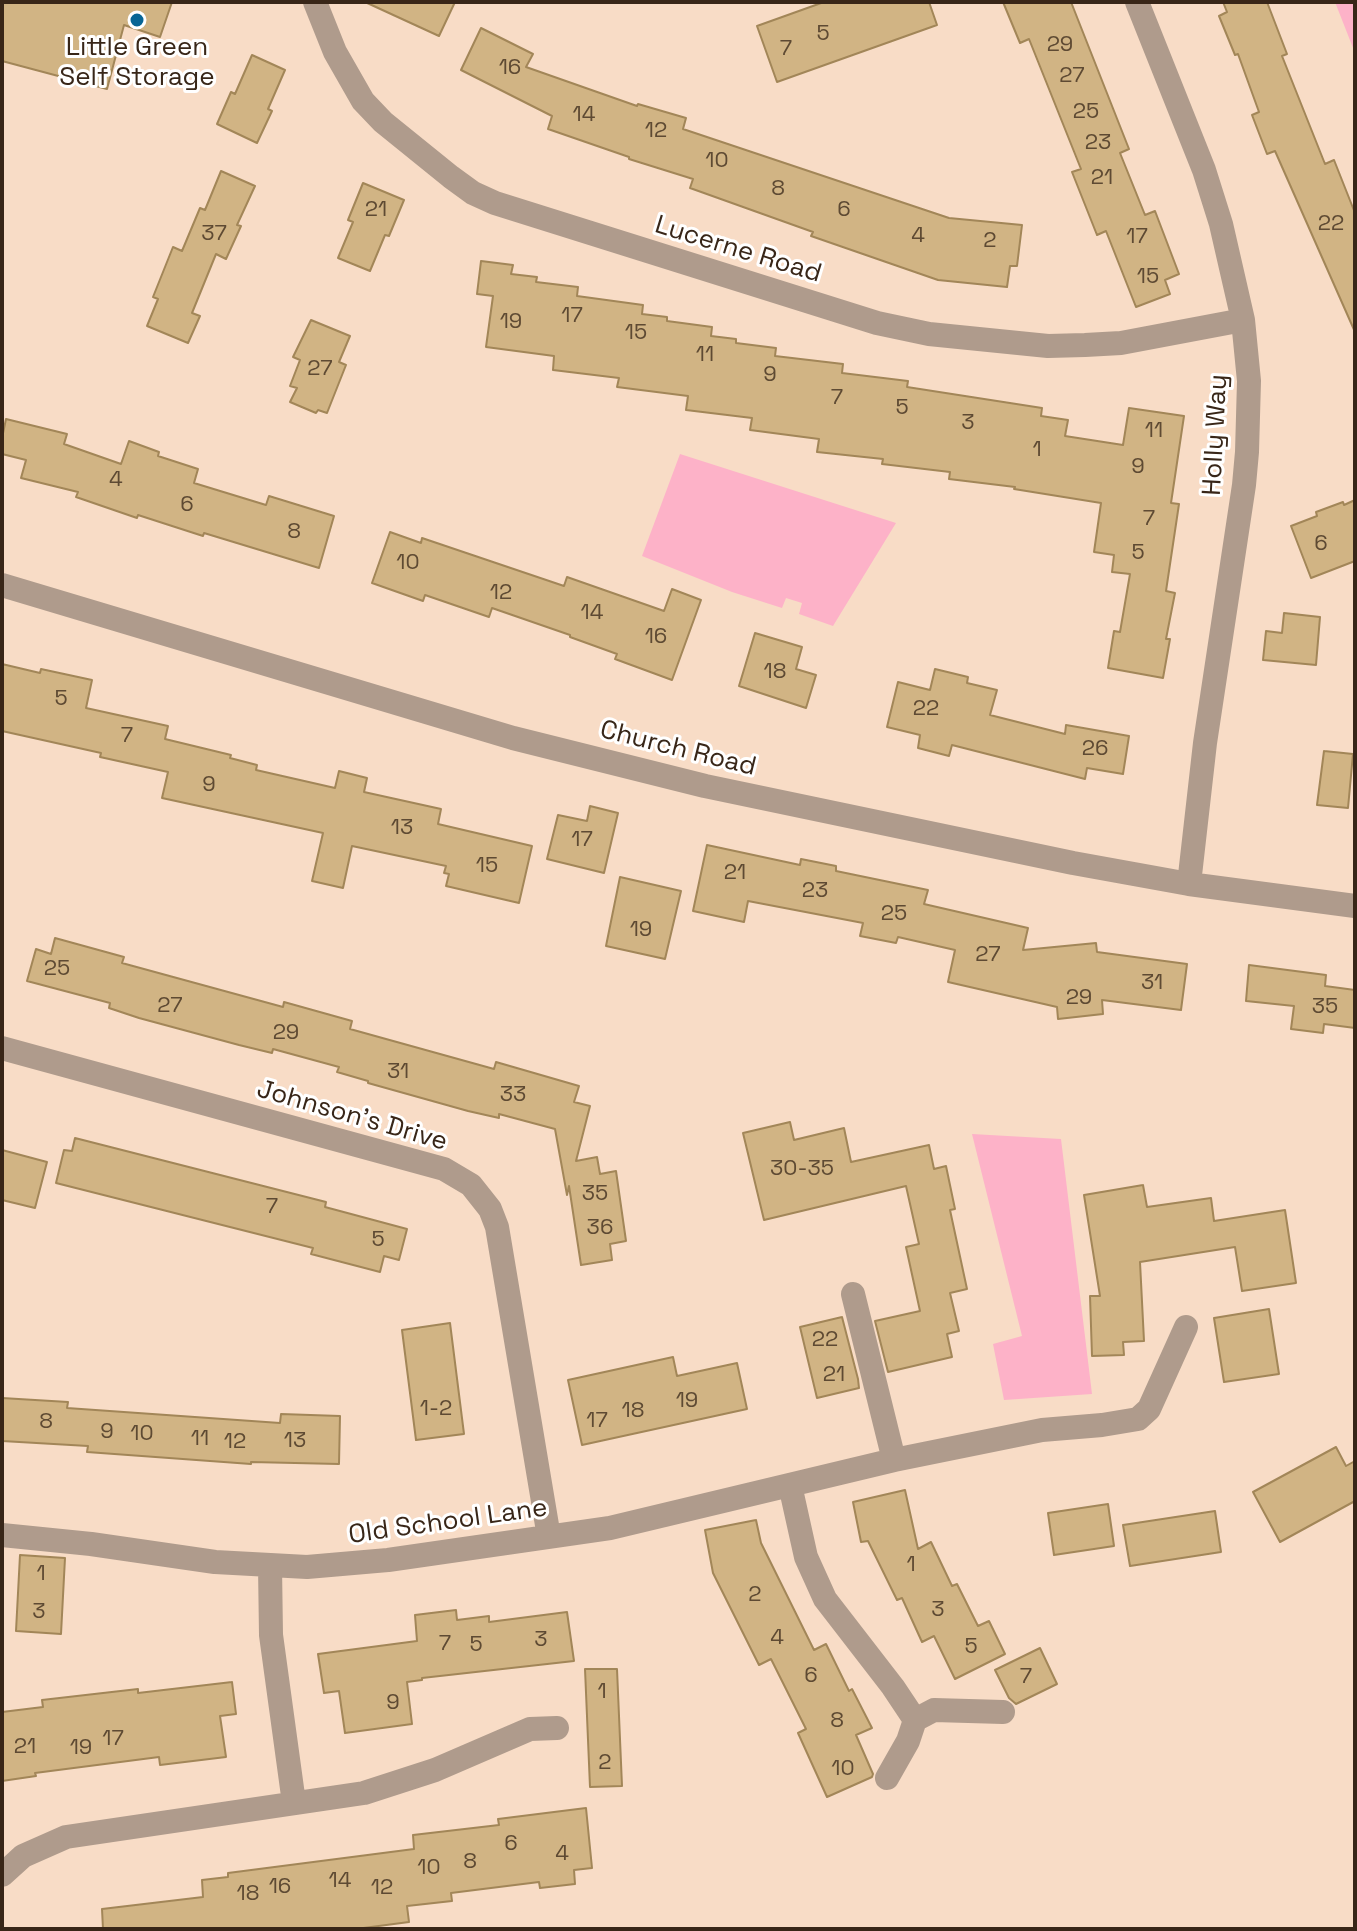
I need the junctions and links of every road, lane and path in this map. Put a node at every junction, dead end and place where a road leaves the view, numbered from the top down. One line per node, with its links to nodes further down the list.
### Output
1 (315, 2): 3 (street, Lucerne Road)
2 (1137, 2): 3 (street, Holly Way)
3 (1243, 320): 5 (street, Holly Way)
4 (2, 585): 5 (street, Church Road)
5 (1189, 884): 6 (street, Church Road)
6 (1355, 906)
7 (2, 1048): 13 (street, Johnson's Drive)
8 (853, 1294): 10 (street)
9 (1186, 1327): 10 (street, Old School Lane)
10 (894, 1460): 11 (street, Old School Lane)
11 (790, 1485): 13 (street, Old School Lane); 16 (street)
12 (2, 1535): 14 (street, Old School Lane)
13 (549, 1537): 14 (street, Old School Lane)
14 (270, 1566): 19 (street)
15 (1003, 1712): 16 (street)
16 (915, 1720): 18 (street)
17 (557, 1728): 19 (street)
18 (887, 1778)
19 (294, 1803): 20 (street)
20 (2, 1875)

